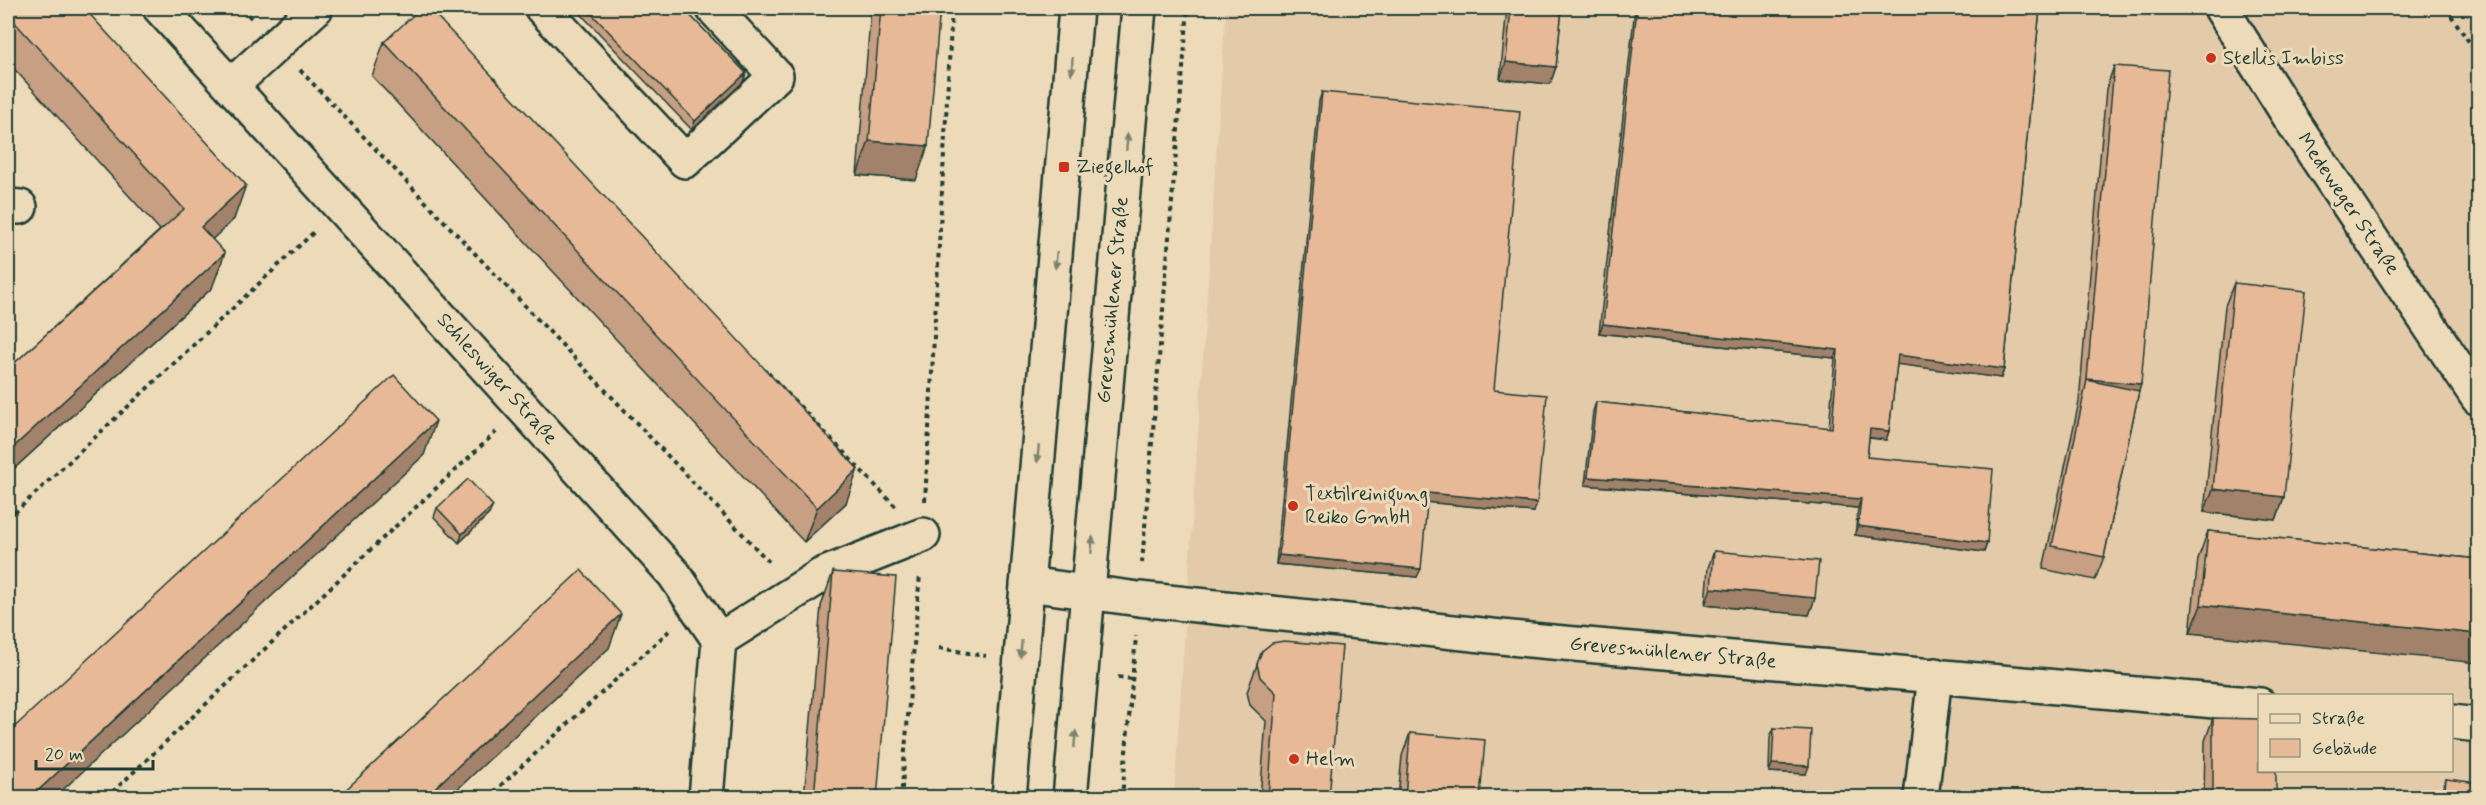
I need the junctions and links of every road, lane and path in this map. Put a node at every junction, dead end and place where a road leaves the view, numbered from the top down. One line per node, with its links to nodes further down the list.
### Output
1 (160, 8): 14 (street, Schleswiger Straße)
2 (242, 8): 12 (path)
3 (316, 8): 12 (street)
4 (542, 8): 5 (street)
5 (712, 8)
6 (952, 8): 20 (path)
7 (1076, 8): 21 (street, one-way to 21)
8 (1139, 8): 23 (street, Grevesmühlener Straße, one-way to 8)
9 (1188, 8): 24 (path)
10 (2221, 8): 17 (street, Medeweger Straße)
11 (2446, 8): 13 (path)
12 (276, 44): 14 (street); 22 (path)
13 (2478, 55)
14 (231, 86): 15 (street, Schleswiger Straße)
15 (341, 207): 18 (street, Schleswiger Straße); 19 (path)
16 (766, 371): 20 (path)
17 (2478, 398)
18 (523, 406): 25 (street, Schleswiger Straße); 31 (path)
19 (8, 519)
20 (923, 535): 22 (street); 34 (path)
21 (1027, 584): 23 (street, Grevesmühlener Straße); 35 (street, one-way to 35)
22 (796, 591): 26 (street)
23 (1087, 593): 24 (street, Grevesmühlener Straße); 36 (street, Grevesmühlener Straße, one-way to 23)
24 (1139, 599): 27 (street, Grevesmühlener Straße); 37 (path)
25 (696, 606): 26 (street, Schleswiger Straße); 32 (path)
26 (719, 640): 33 (street)
27 (1935, 675): 28 (street, Grevesmühlener Straße); 38 (street)
28 (2258, 705)
29 (2453, 722): 30 (street)
30 (2478, 725)
31 (106, 798)
32 (487, 798)
33 (706, 798)
34 (901, 798)
35 (1009, 798)
36 (1070, 798)
37 (1122, 798)
38 (1921, 798)

